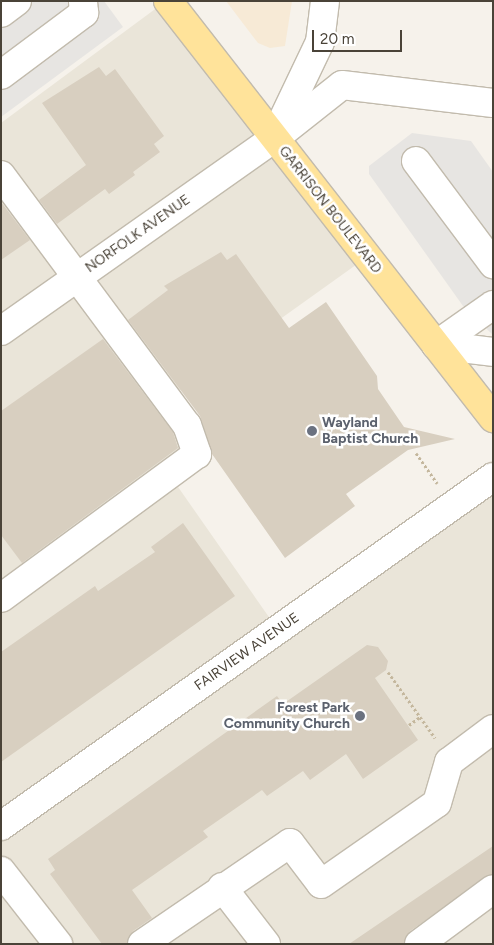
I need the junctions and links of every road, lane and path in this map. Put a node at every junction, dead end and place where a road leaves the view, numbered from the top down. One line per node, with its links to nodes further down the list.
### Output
1 (17, 1): 5 (street)
2 (83, 1): 6 (street)
3 (168, 1): 8 (main road, GARRISON BOULEVARD)
4 (325, 1): 8 (street)
5 (1, 13)
6 (1, 75)
7 (493, 103): 8 (street, NORFOLK AVENUE)
8 (274, 138): 12 (street, NORFOLK AVENUE); 15 (main road, GARRISON BOULEVARD)
9 (416, 161): 11 (street)
10 (1, 175): 12 (street)
11 (493, 264)
12 (77, 277): 14 (street, NORFOLK AVENUE); 21 (street)
13 (493, 305): 15 (street)
14 (1, 331)
15 (436, 345): 16 (street); 17 (main road, GARRISON BOULEVARD)
16 (493, 352)
17 (493, 418)
18 (416, 453): 20 (path)
19 (493, 477): 27 (street, FAIRVIEW AVENUE)
20 (437, 483)
21 (1, 598)
22 (388, 672): 23 (path)
23 (420, 717): 24 (path); 26 (path)
24 (409, 725)
25 (493, 729): 29 (street)
26 (438, 742)
27 (1, 826)
28 (1, 871): 31 (street)
29 (222, 887): 32 (street); 33 (street)
30 (493, 889): 34 (street)
31 (58, 944)
32 (142, 944)
33 (266, 944)
34 (419, 944)

